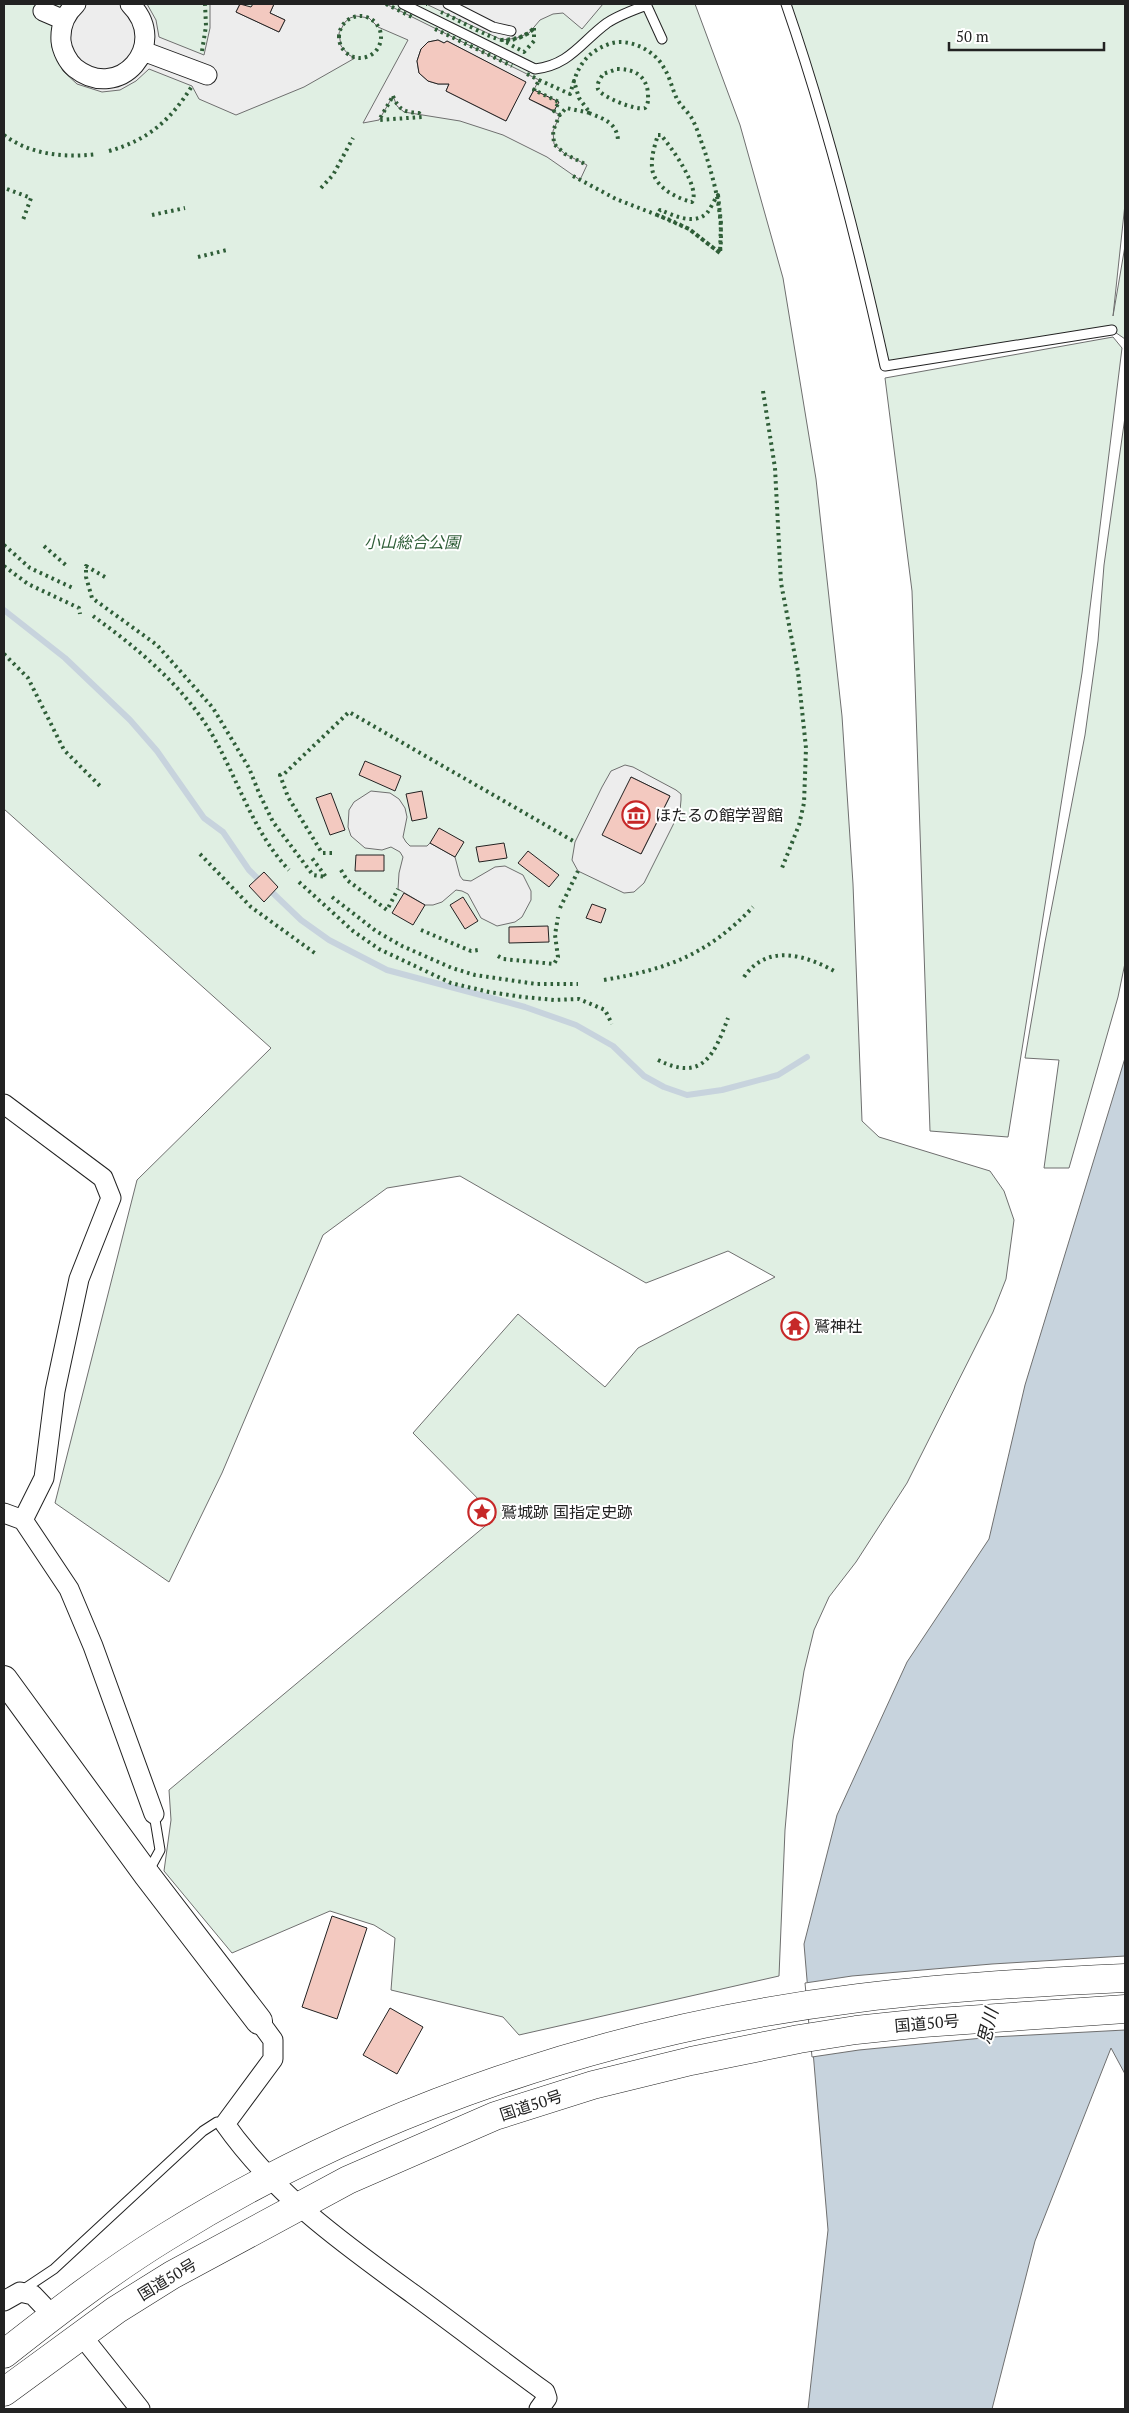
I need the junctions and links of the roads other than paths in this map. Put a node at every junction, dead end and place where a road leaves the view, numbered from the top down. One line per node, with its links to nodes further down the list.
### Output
1 (76, 4): 8 (street)
2 (130, 4): 11 (street)
3 (403, 4): 5 (lane)
4 (448, 4): 9 (lane)
5 (647, 4): 10 (lane)
6 (786, 4): 13 (lane)
7 (43, 11): 8 (street)
8 (64, 20): 11 (street)
9 (510, 31)
10 (662, 39)
11 (143, 51): 12 (street)
12 (207, 75)
13 (1112, 330)
14 (4, 1104): 16 (street)
15 (4, 1513): 16 (street)
16 (22, 1520): 18 (street)
17 (4, 1679): 19 (street)
18 (154, 1814): 19 (lane)
19 (147, 1875): 22 (street)
20 (1125, 1978): 24 (highway, 国道50号)
21 (1125, 2009): 25 (highway, 国道50号)
22 (259, 2021): 23 (street)
23 (225, 2124): 24 (street); 26 (lane)
24 (269, 2177): 25 (street); 28 (highway, 国道50号)
25 (299, 2206): 29 (highway, 国道50号); 35 (street)
26 (20, 2292): 27 (street); 28 (street)
27 (4, 2301)
28 (53, 2316): 31 (highway, 国道50号)
29 (82, 2336): 30 (highway, 国道50号); 34 (street)
30 (60, 2351): 32 (highway, 国道50号); 33 (highway)
31 (4, 2354)
32 (4, 2392)
33 (4, 2409)
34 (140, 2409)
35 (539, 2409)

